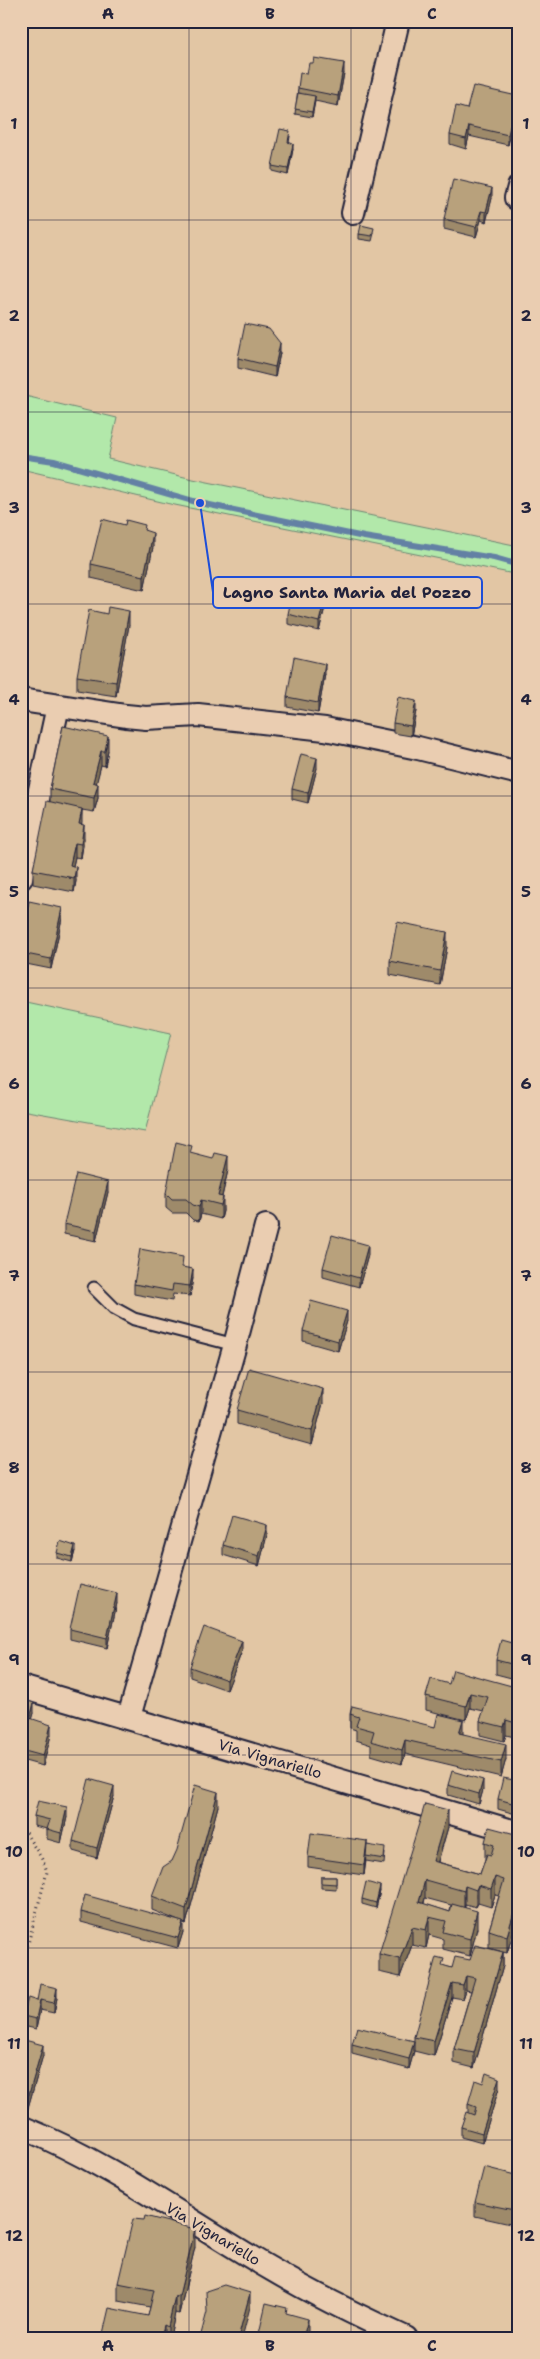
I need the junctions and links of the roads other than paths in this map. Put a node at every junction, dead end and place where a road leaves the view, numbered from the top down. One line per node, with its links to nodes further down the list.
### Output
1 (398, 21): 2 (street)
2 (353, 213)
3 (21, 700): 4 (street)
4 (58, 706): 5 (street); 6 (street)
5 (519, 773)
6 (21, 878)
7 (266, 1226): 9 (street)
8 (94, 1288): 9 (lane)
9 (235, 1346): 11 (street)
10 (21, 1687): 11 (street, Via Vignariello)
11 (129, 1717): 12 (street, Via Vignariello)
12 (519, 1833)
13 (21, 2126): 14 (street, Via Vignariello)
14 (406, 2338)

